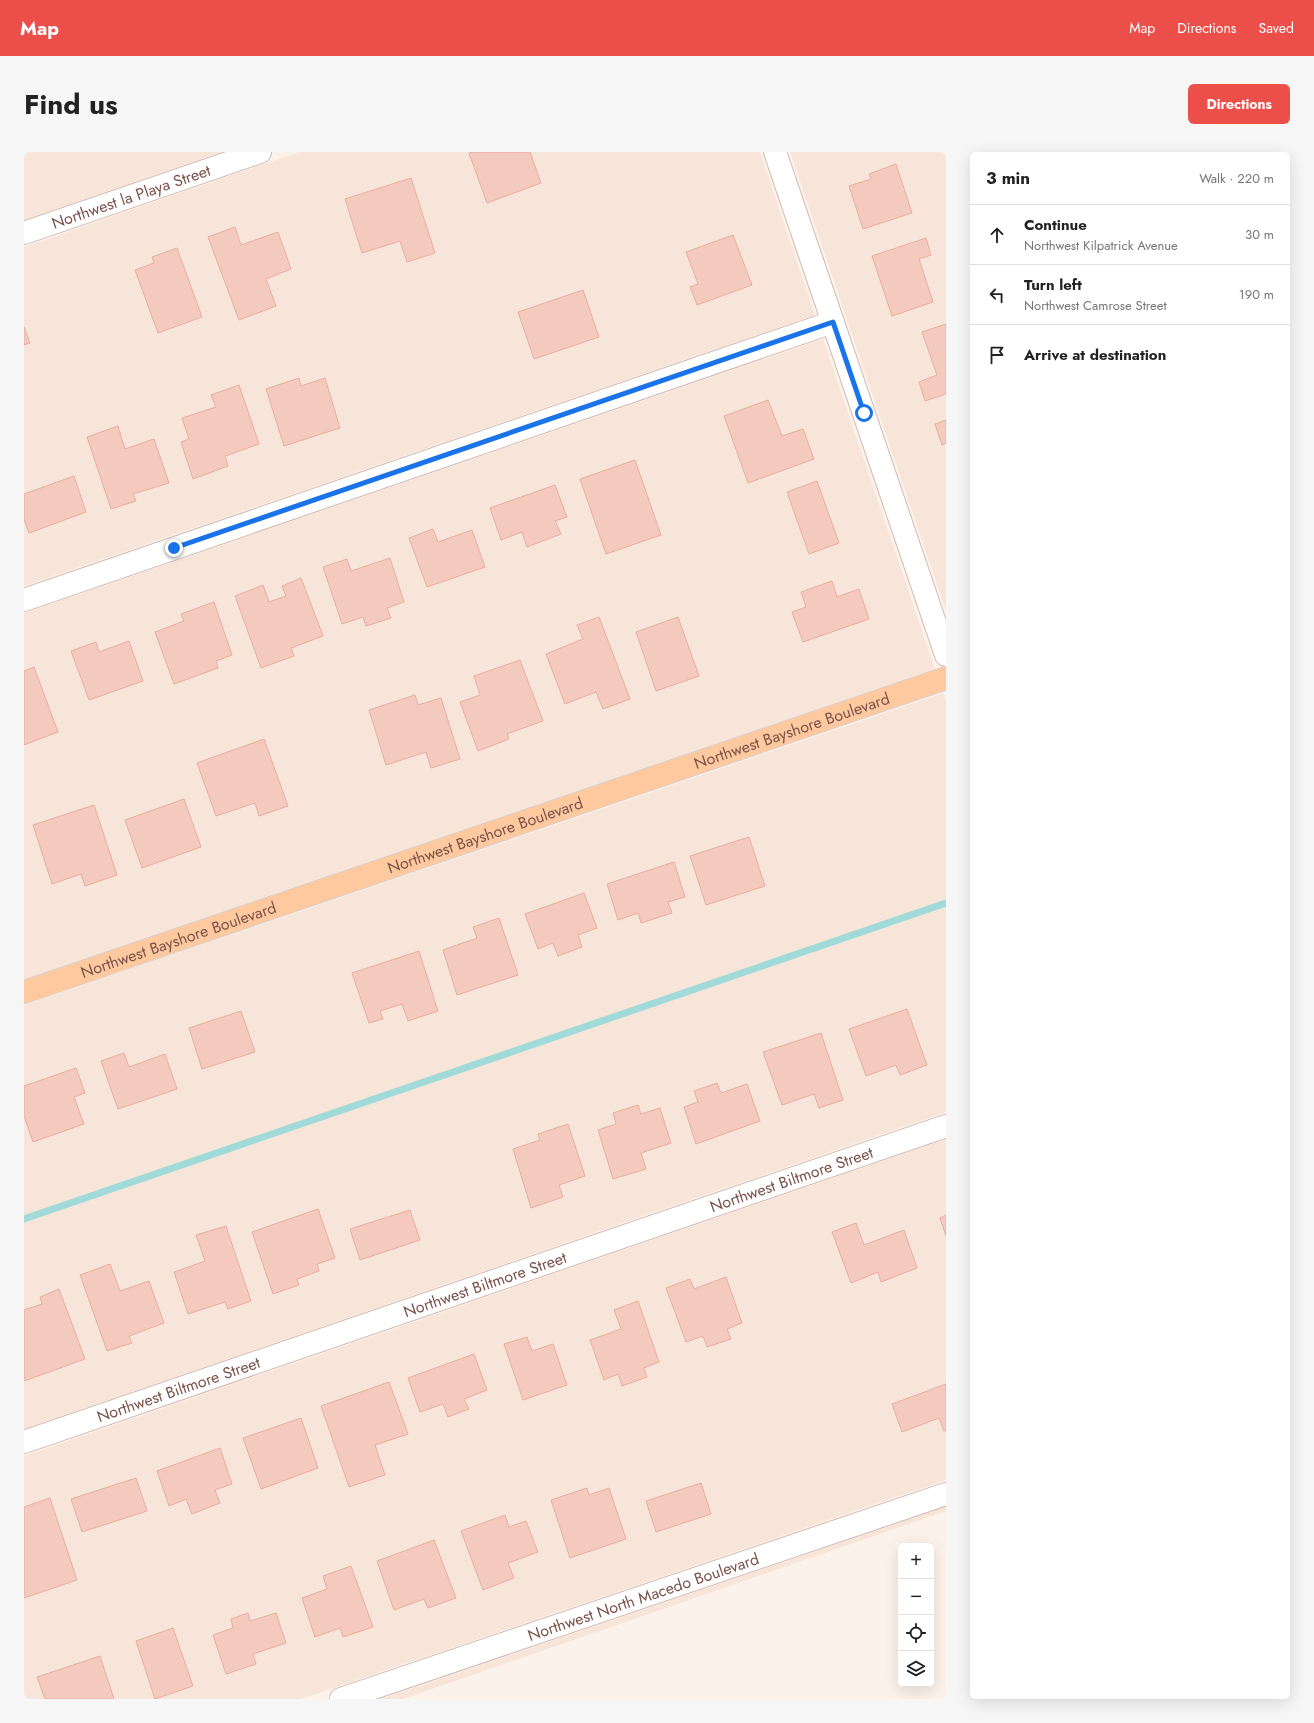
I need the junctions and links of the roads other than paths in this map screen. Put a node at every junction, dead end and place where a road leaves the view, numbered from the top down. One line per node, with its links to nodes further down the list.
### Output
1 (260, 152): 3 (street, Northwest la Playa Street)
2 (775, 152): 4 (street)
3 (24, 233)
4 (833, 322): 5 (street); 6 (street)
5 (24, 600)
6 (946, 655)
7 (946, 678): 8 (main road, Northwest Bayshore Boulevard)
8 (24, 992)
9 (946, 1126): 10 (street, Northwest Biltmore Street)
10 (24, 1442)
11 (946, 1494): 12 (street, Northwest North Macedo Boulevard)
12 (341, 1699)

